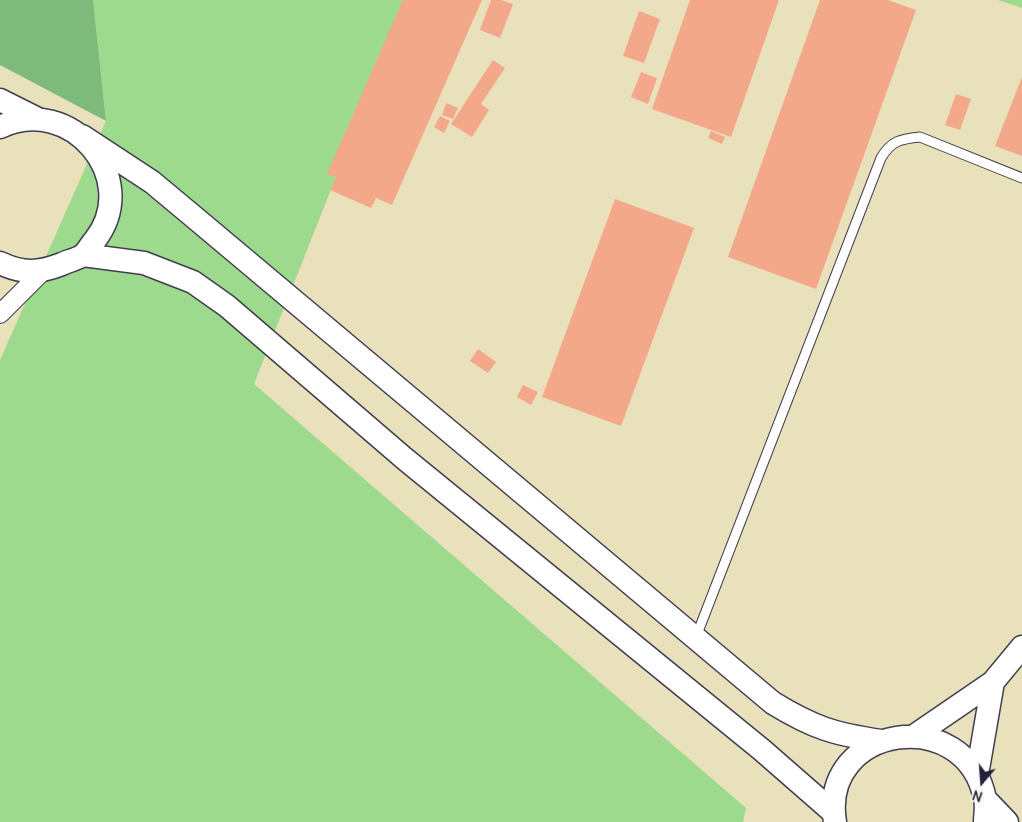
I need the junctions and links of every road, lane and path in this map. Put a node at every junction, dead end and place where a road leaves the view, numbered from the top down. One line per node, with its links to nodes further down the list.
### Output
1 (0, 100): 2 (street)
2 (36, 118): 3 (street); 4 (street)
3 (0, 127)
4 (82, 136): 6 (street); 10 (street)
5 (1022, 178): 10 (lane)
6 (83, 255): 8 (street); 17 (street)
7 (0, 263): 8 (street)
8 (42, 272): 9 (street)
9 (0, 314)
10 (696, 637): 14 (street)
11 (1022, 647): 12 (street)
12 (993, 682): 13 (street); 15 (street)
13 (914, 736): 14 (street); 15 (street)
14 (881, 741): 17 (street)
15 (977, 775): 16 (street)
16 (986, 800): 18 (street); 19 (street)
17 (834, 817)
18 (985, 822)
19 (1007, 822)

